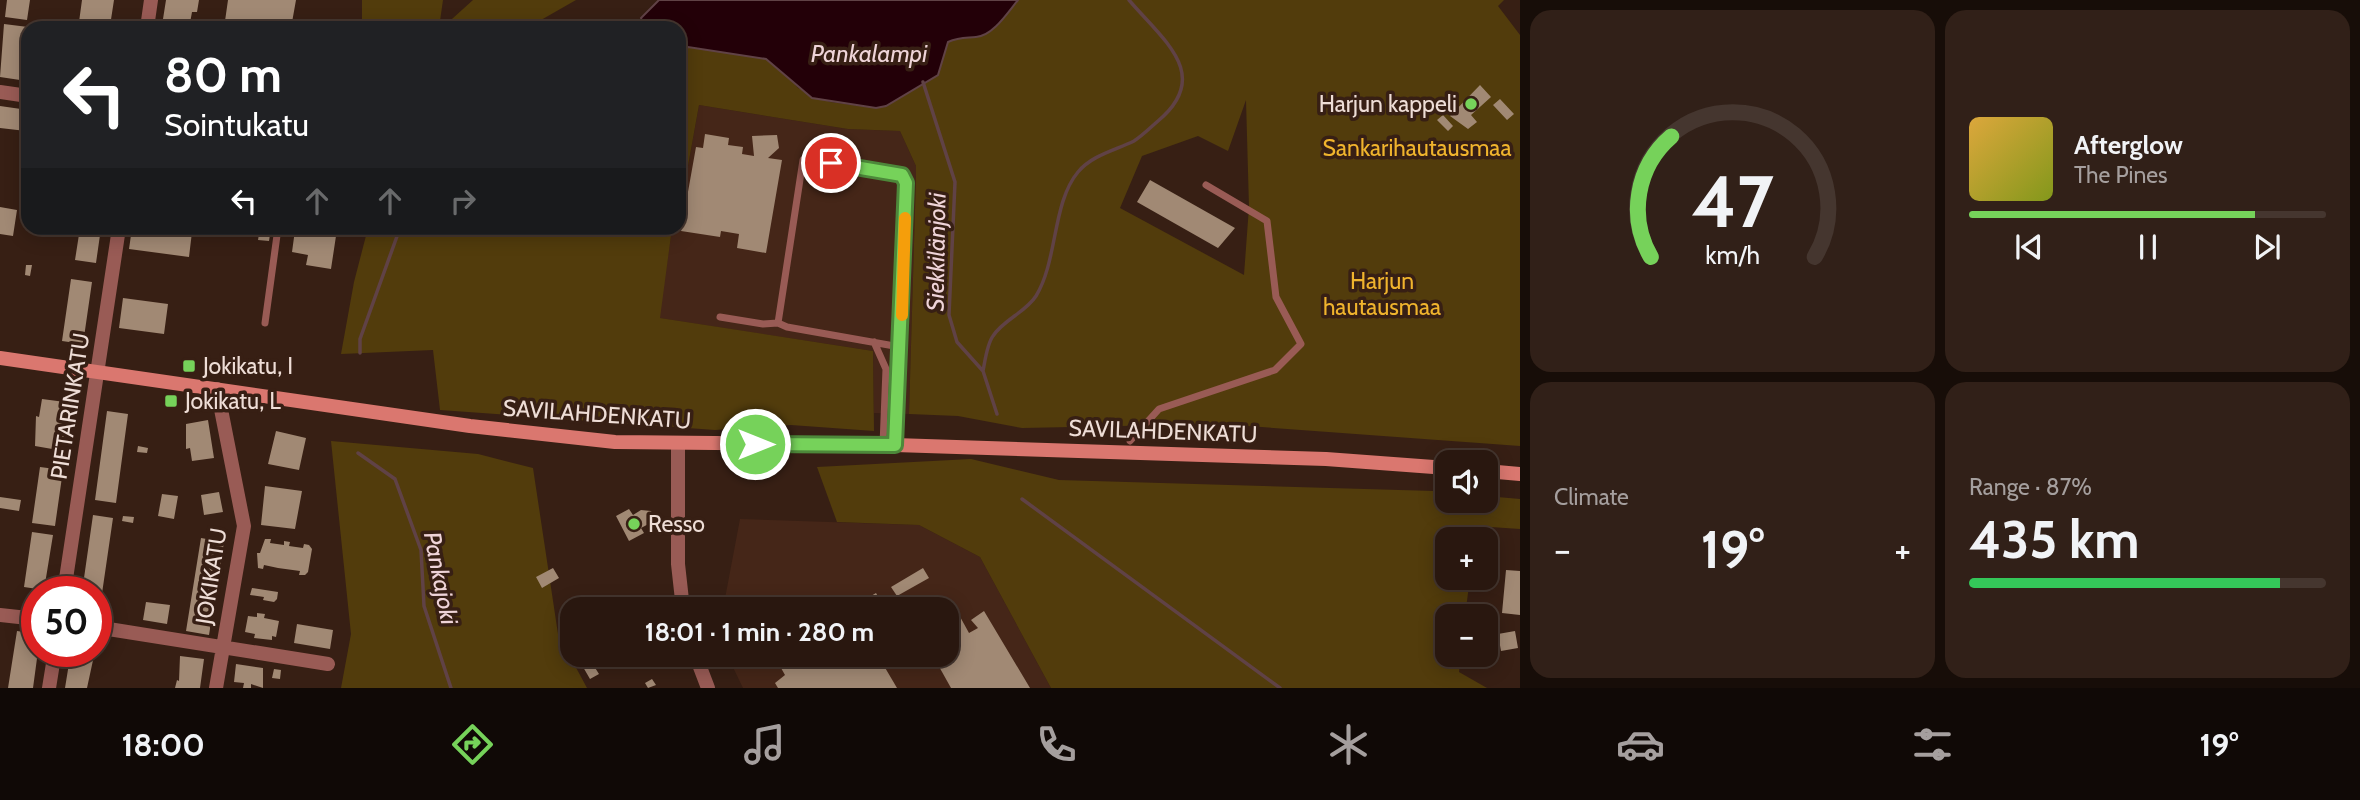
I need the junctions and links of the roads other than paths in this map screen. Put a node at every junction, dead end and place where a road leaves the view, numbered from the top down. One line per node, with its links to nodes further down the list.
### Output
1 (151, 0): 2 (street)
2 (148, 21)
3 (0, 92): 4 (street)
4 (21, 95)
5 (1206, 185): 16 (lane)
6 (118, 235): 14 (street, PIETARINKATU)
7 (277, 235): 9 (lane)
8 (720, 317): 10 (lane)
9 (265, 323)
10 (778, 323): 11 (lane); 12 (lane)
11 (874, 342): 12 (lane); 18 (lane)
12 (900, 347): 18 (lane)
13 (0, 358): 14 (main road, SAVILAHDENKATU)
14 (99, 371): 15 (main road, SAVILAHDENKATU); 22 (street, PIETARINKATU)
15 (217, 389): 17 (main road, SAVILAHDENKATU); 27 (street, JOKIKATU)
16 (1130, 441)
17 (678, 444): 18 (main road, SAVILAHDENKATU); 23 (street)
18 (889, 445): 19 (main road, SAVILAHDENKATU)
19 (1435, 467)
20 (1498, 472): 21 (main road)
21 (1520, 474)
22 (67, 576)
23 (682, 597)
24 (0, 615): 25 (street)
25 (21, 617)
26 (112, 630): 27 (street)
27 (222, 649): 28 (street); 32 (street, JOKIKATU)
28 (328, 664)
29 (52, 667): 31 (street)
30 (700, 667): 33 (street)
31 (49, 688)
32 (216, 688)
33 (708, 688)

